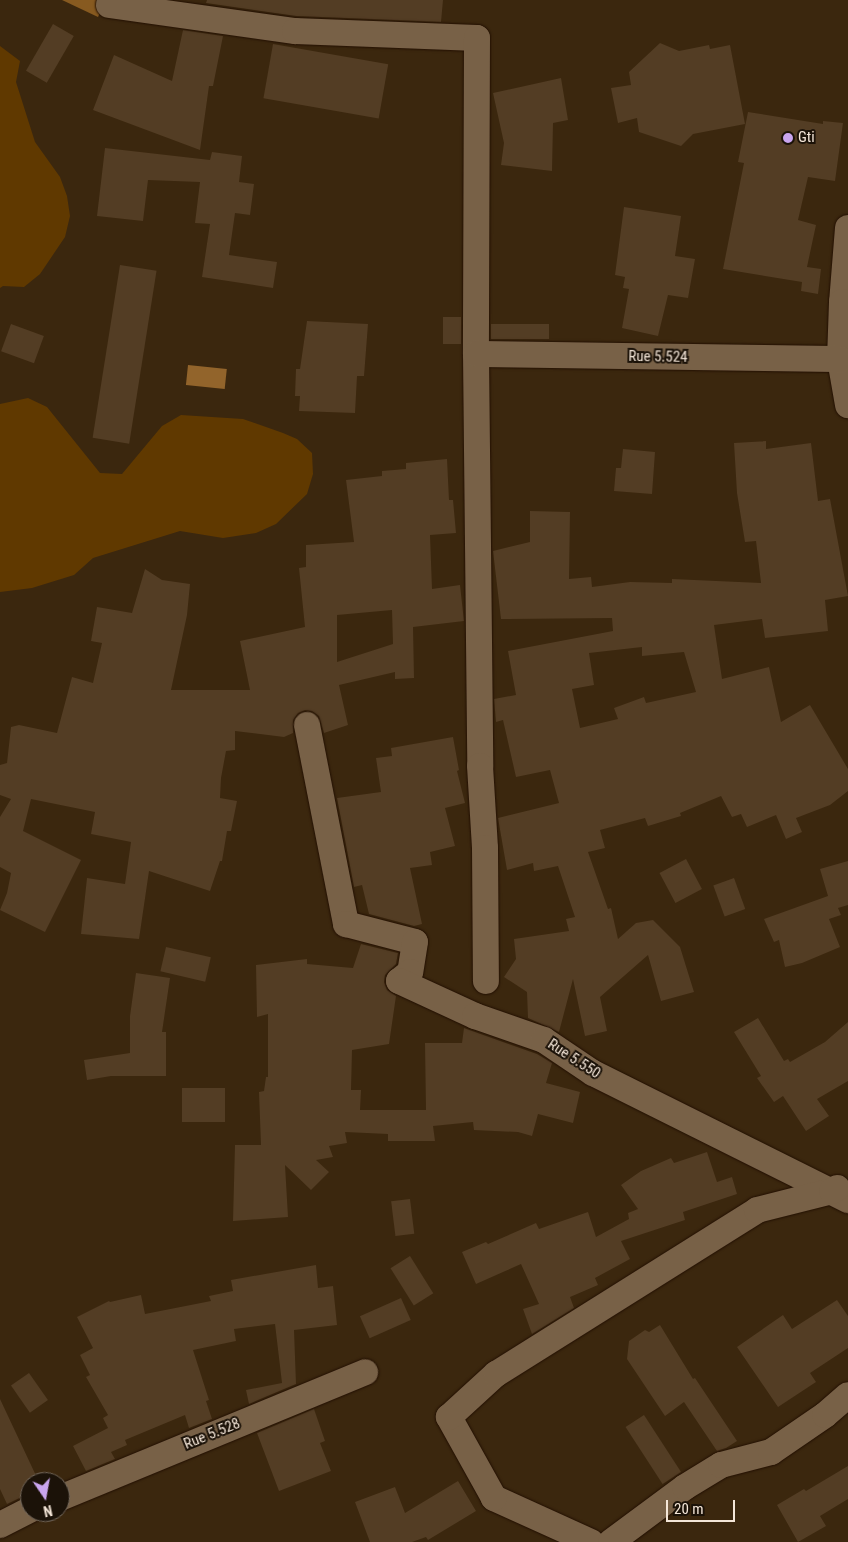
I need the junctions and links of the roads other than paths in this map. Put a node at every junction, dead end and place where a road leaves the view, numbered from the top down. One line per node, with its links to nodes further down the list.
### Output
1 (109, 5): 3 (street)
2 (848, 228): 4 (street)
3 (476, 354): 4 (street, Rue 5.524); 7 (street)
4 (840, 359): 5 (street)
5 (848, 405)
6 (306, 725): 8 (street, Rue 5.550)
7 (486, 981)
8 (843, 1191): 14 (street)
9 (366, 1372): 11 (street, Rue 5.528)
10 (848, 1395): 15 (street)
11 (70, 1494)
12 (20, 1515): 13 (street)
13 (0, 1525)
14 (591, 1542)
15 (611, 1542)

